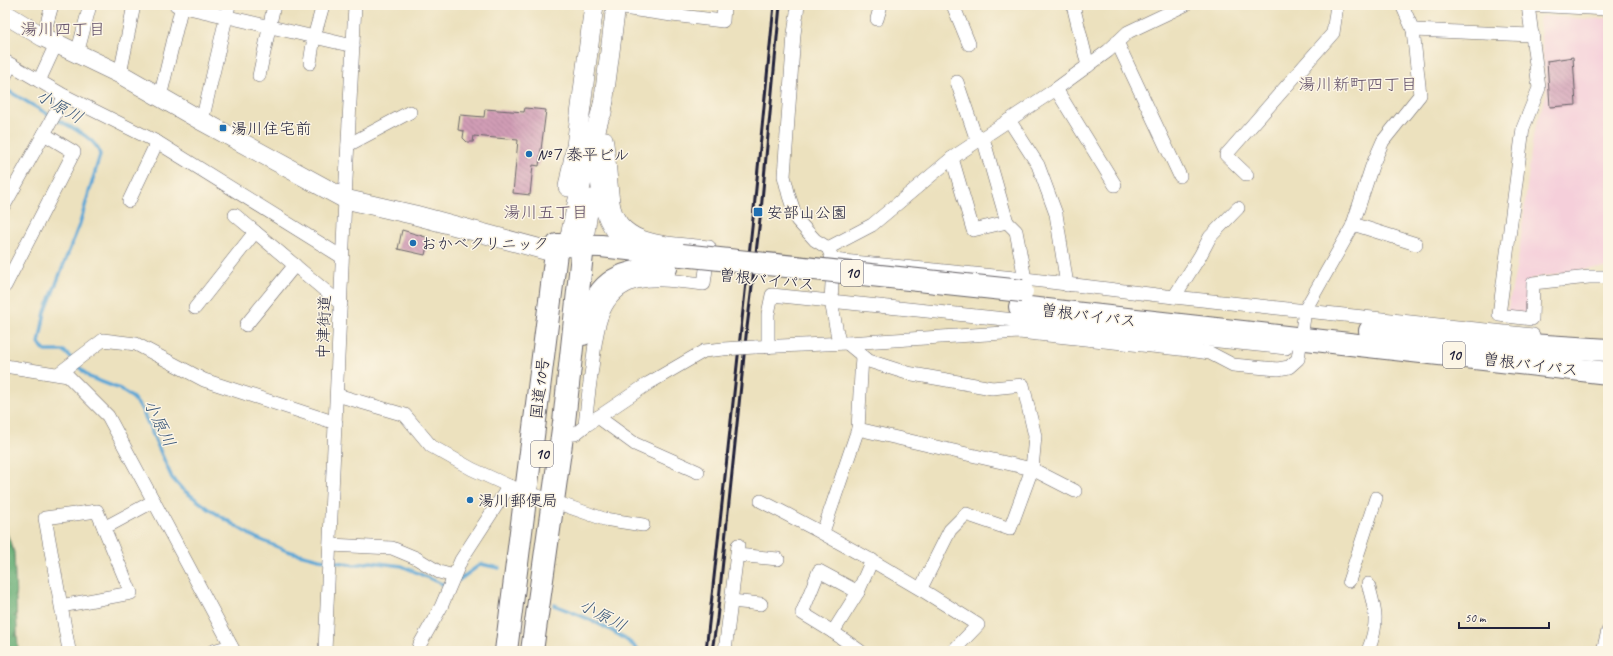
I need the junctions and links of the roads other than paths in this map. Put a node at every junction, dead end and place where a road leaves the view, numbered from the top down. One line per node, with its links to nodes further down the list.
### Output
1 (52, 5): 26 (street)
2 (90, 5): 30 (street)
3 (134, 5): 34 (street)
4 (180, 5): 19 (street); 40 (street)
5 (274, 5): 22 (street)
6 (323, 5): 25 (street)
7 (355, 5): 29 (street, 中津街道)
8 (594, 5): 63 (street)
9 (724, 5): 17 (street)
10 (798, 5): 64 (street)
11 (881, 5): 21 (street)
12 (953, 5): 28 (street)
13 (1073, 5): 32 (street)
14 (1184, 5): 27 (street)
15 (1337, 5): 52 (street)
16 (1402, 5): 23 (street)
17 (616, 6): 41 (street)
18 (1604, 8): 24 (street)
19 (228, 11): 22 (street); 44 (street)
20 (5, 14): 26 (street)
21 (877, 19)
22 (269, 27): 25 (street); 35 (street)
23 (1413, 30): 24 (street); 60 (street)
24 (1533, 35): 69 (street)
25 (314, 37): 29 (street); 31 (street)
26 (50, 40): 30 (street); 36 (street)
27 (1118, 42): 32 (street); 51 (street)
28 (969, 44)
29 (353, 46): 49 (street, 中津街道)
30 (77, 54): 34 (street)
31 (310, 63)
32 (1088, 66): 38 (street)
33 (7, 67): 36 (street)
34 (120, 74): 40 (street)
35 (259, 76)
36 (39, 81): 39 (street)
37 (957, 82): 46 (street)
38 (1056, 89): 43 (street); 53 (street)
39 (65, 96): 45 (street); 48 (street)
40 (160, 97): 44 (street)
41 (603, 109): 47 (street); 63 (street); 90 (street)
42 (410, 112): 49 (street)
43 (1009, 120): 46 (street); 70 (street)
44 (202, 121): 54 (street)
45 (44, 134): 56 (street); 68 (street)
46 (982, 138): 50 (street); 59 (street)
47 (598, 139): 63 (street); 66 (street)
48 (157, 142): 55 (street); 65 (street)
49 (348, 145): 54 (street, 中津街道)
50 (952, 158): 59 (street); 64 (street)
51 (1180, 176)
52 (1247, 176)
53 (1115, 184)
54 (345, 199): 63 (street); 65 (street, 中津街道)
55 (129, 201)
56 (5, 204)
57 (1238, 208): 73 (street)
58 (235, 215): 61 (street)
59 (1007, 222): 72 (street)
60 (1353, 224): 62 (street); 78 (street)
61 (255, 232): 67 (street); 76 (street)
62 (1416, 244)
63 (569, 250): 66 (highway, 曽根バイパス / 10); 92 (highway, 10); 96 (highway, 国道10号 / 10)
64 (831, 254): 72 (street); 74 (street)
65 (342, 257): 75 (street, 中津街道)
66 (674, 261): 72 (highway, 曽根バイパス / 10); 92 (highway)
67 (295, 265): 75 (street); 77 (street)
68 (9, 268): 71 (street)
69 (1608, 277)
70 (1067, 285): 72 (street); 73 (street)
71 (5, 286)
72 (1023, 292): 78 (highway, 曽根バイパス / 10)
73 (1174, 297): 78 (street)
74 (831, 301): 78 (street); 79 (street); 80 (street)
75 (341, 304): 87 (street, 中津街道)
76 (195, 308)
77 (246, 325)
78 (1302, 331): 79 (street); 81 (highway, 曽根バイパス / 10); 84 (highway, 曽根バイパス / 10); 86 (street)
79 (843, 343): 80 (street); 82 (street)
80 (762, 347): 88 (street, bridge)
81 (1599, 350)
82 (862, 356): 91 (street); 93 (street)
83 (5, 366): 85 (street)
84 (1608, 373)
85 (58, 374): 89 (street); 99 (street)
86 (1608, 383)
87 (337, 396): 89 (street, 中津街道); 96 (street)
88 (598, 418): 90 (street); 94 (street)
89 (336, 422): 103 (street, 中津街道)
90 (585, 426): 92 (street)
91 (858, 428): 93 (street); 102 (street)
92 (563, 429): 96 (highway, 国道10号 / 10)
93 (1032, 469): 95 (street); 109 (street)
94 (698, 472)
95 (1075, 491)
96 (531, 494): 100 (street); 106 (street); 121 (highway, 国道10号 / 10); 122 (highway, 国道10号 / 10)
97 (1376, 498): 107 (street)
98 (761, 500): 102 (street)
99 (154, 502): 101 (street); 116 (street)
100 (643, 525)
101 (104, 528): 113 (street); 113 (street)
102 (823, 532): 105 (street)
103 (330, 549): 106 (street); 119 (street, 中津街道)
104 (778, 559): 111 (street)
105 (872, 560): 109 (street); 110 (street)
106 (454, 576): 120 (street)
107 (1348, 581)
108 (1368, 584): 126 (street)
109 (921, 588): 125 (street)
110 (858, 592): 115 (street); 115 (street)
111 (731, 601): 112 (street); 123 (street)
112 (761, 604)
113 (61, 606): 117 (street)
114 (1608, 631): 127 (street)
115 (833, 632): 124 (street)
116 (232, 648): 118 (street)
117 (69, 650)
118 (213, 651)
119 (325, 651)
120 (418, 651)
121 (507, 651)
122 (532, 651)
123 (727, 651)
124 (860, 651)
125 (953, 651)
126 (1368, 651)
127 (1603, 651)

